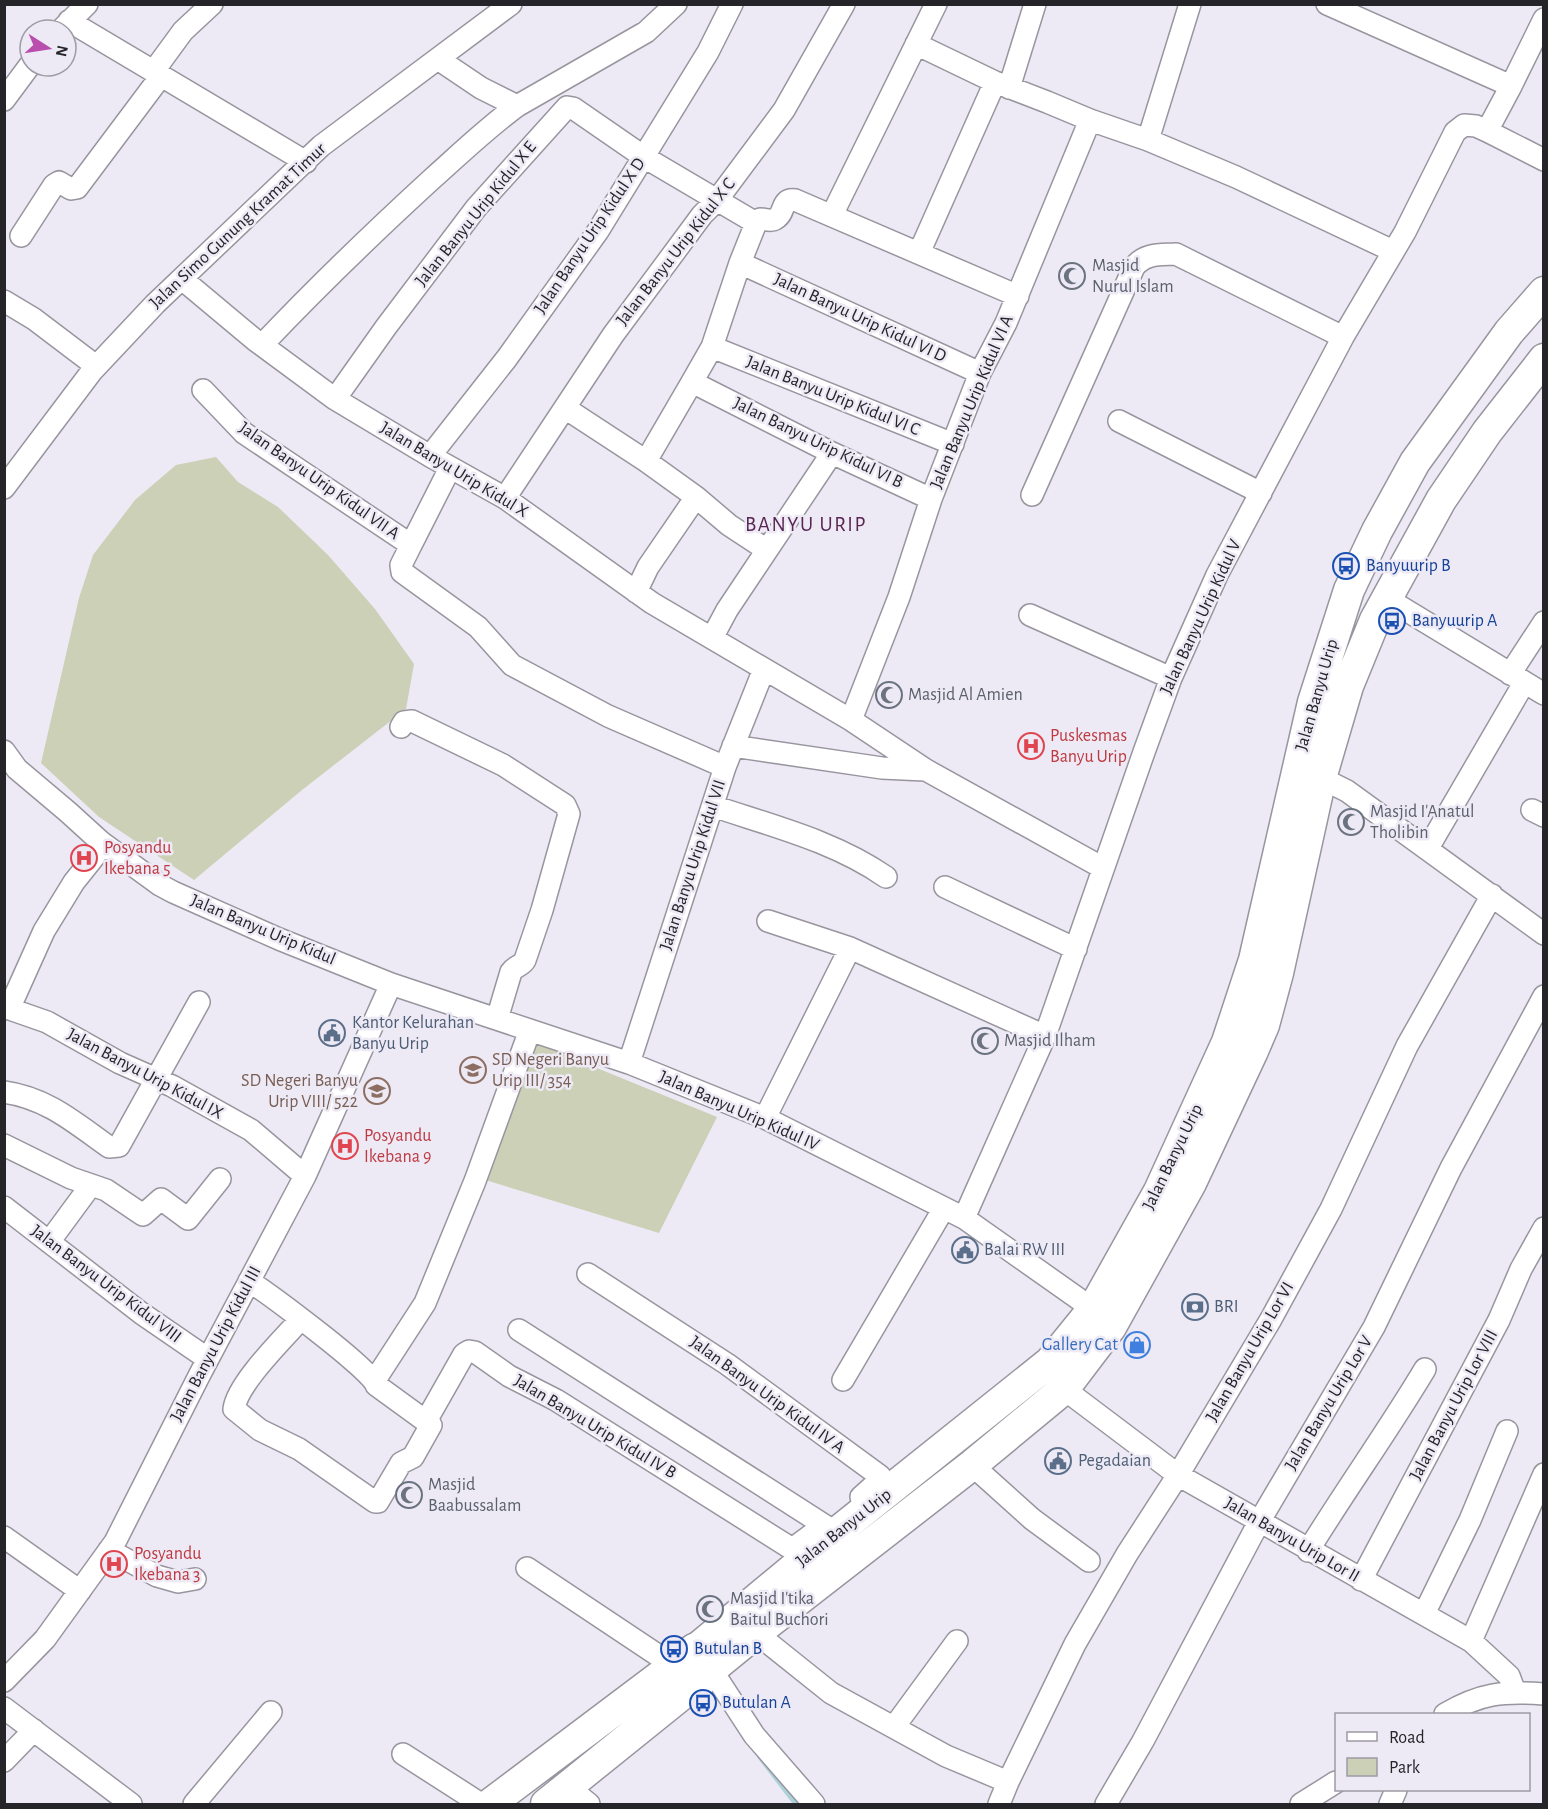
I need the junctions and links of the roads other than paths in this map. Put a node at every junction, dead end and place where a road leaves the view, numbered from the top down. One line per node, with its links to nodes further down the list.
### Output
1 (87, 4): 11 (street)
2 (212, 4): 16 (street)
3 (511, 4): 15 (street, Jalan Simo Gunung Kramat Timur)
4 (676, 4): 21 (street)
5 (732, 4): 25 (street, Jalan Banyu Urip Kidul X D)
6 (844, 4): 28 (street, Jalan Banyu Urip Kidul X C)
7 (936, 4): 14 (street)
8 (1035, 4): 18 (street)
9 (1190, 4): 24 (street)
10 (1327, 4): 19 (street)
11 (73, 18)
12 (1544, 19): 19 (street)
13 (78, 33): 16 (street)
14 (916, 44): 18 (street); 29 (street)
15 (438, 59): 21 (street); 27 (street, Jalan Simo Gunung Kramat Timur)
16 (157, 74): 27 (street); 31 (street)
17 (20, 78): 20 (street)
18 (1002, 85): 22 (street); 33 (street)
19 (1512, 86): 23 (street)
20 (4, 100)
21 (517, 106): 40 (street)
22 (1090, 120): 24 (street); 37 (street, Jalan Banyu Urip Kidul VI A)
23 (1487, 131): 26 (street, Jalan Banyu Urip Kidul V); 32 (street, Jalan Banyu Urip Kidul V)
24 (1148, 140): 32 (street)
25 (644, 157): 28 (street); 47 (street, Jalan Banyu Urip Kidul X E); 52 (street, Jalan Banyu Urip Kidul X D)
26 (1544, 160)
27 (306, 162): 35 (street, Jalan Simo Gunung Kramat Timur)
28 (717, 200): 30 (street); 48 (street, Jalan Banyu Urip Kidul X C)
29 (832, 215): 30 (street); 33 (street)
30 (756, 224): 34 (street)
31 (21, 236)
32 (1393, 251): 39 (street, Jalan Banyu Urip Kidul V)
33 (919, 253): 37 (street)
34 (740, 263): 41 (street); 44 (street, Jalan Banyu Urip Kidul VI D)
35 (182, 279): 40 (street, Jalan Banyu Urip Kidul X); 43 (street, Jalan Simo Gunung Kramat Timur)
36 (1544, 292): 95 (main road, Jalan Banyu Urip)
37 (1018, 296): 44 (street, Jalan Banyu Urip Kidul VI A)
38 (4, 301): 43 (street)
39 (1343, 337): 56 (street, Jalan Banyu Urip Kidul V); 57 (street)
40 (262, 345): 47 (street, Jalan Banyu Urip Kidul X)
41 (712, 347): 45 (street); 50 (street, Jalan Banyu Urip Kidul VI C)
42 (1544, 359): 64 (main road, Jalan Banyu Urip)
43 (96, 366): 55 (street, Jalan Simo Gunung Kramat Timur)
44 (980, 373): 50 (street, Jalan Banyu Urip Kidul VI A)
45 (698, 384): 51 (street, Jalan Banyu Urip Kidul VI B); 53 (street)
46 (203, 390): 61 (street, Jalan Banyu Urip Kidul VII A)
47 (335, 399): 52 (street, Jalan Banyu Urip Kidul X)
48 (565, 408): 53 (street); 59 (street, Jalan Banyu Urip Kidul X C)
49 (1119, 421): 56 (street)
50 (953, 444): 60 (street, Jalan Banyu Urip Kidul VI A)
51 (832, 453): 60 (street, Jalan Banyu Urip Kidul VI B); 62 (street)
52 (430, 456): 54 (street, Jalan Banyu Urip Kidul X)
53 (646, 460): 58 (street)
54 (450, 468): 59 (street, Jalan Banyu Urip Kidul X); 61 (street, Jalan Banyu Urip Kidul VII A)
55 (4, 488)
56 (1261, 493): 69 (street, Jalan Banyu Urip Kidul V)
57 (1032, 495)
58 (696, 497): 62 (street); 63 (street)
59 (505, 498): 63 (street, Jalan Banyu Urip Kidul X)
60 (931, 499): 72 (street, Jalan Banyu Urip Kidul VI A)
61 (411, 545): 76 (street, Jalan Banyu Urip Kidul VII A)
62 (767, 550): 67 (street)
63 (636, 592): 67 (street, Jalan Banyu Urip Kidul X)
64 (1386, 598): 70 (street); 78 (main road, Jalan Banyu Urip)
65 (1030, 615): 69 (street)
66 (1544, 622): 70 (street)
67 (712, 638): 68 (street, Jalan Banyu Urip Kidul X)
68 (764, 669): 72 (street, Jalan Banyu Urip Kidul X); 74 (street, Jalan Banyu Urip Kidul VII)
69 (1171, 678): 82 (street, Jalan Banyu Urip Kidul V)
70 (1517, 678): 71 (street); 81 (street)
71 (1544, 694)
72 (851, 720): 77 (street, Jalan Banyu Urip Kidul X)
73 (401, 727): 94 (street)
74 (733, 746): 76 (street, Jalan Banyu Urip Kidul VII); 77 (street)
75 (4, 751): 80 (street, Jalan Banyu Urip Kidul)
76 (725, 767): 79 (street, Jalan Banyu Urip Kidul VII)
77 (926, 770): 82 (street, Jalan Banyu Urip Kidul X)
78 (1321, 778): 81 (street); 95 (main road, Jalan Banyu Urip)
79 (713, 806): 83 (street); 98 (street, Jalan Banyu Urip Kidul VII)
80 (101, 842): 90 (street, Jalan Banyu Urip Kidul); 93 (street)
81 (1428, 848): 85 (street)
82 (1104, 868): 89 (street, Jalan Banyu Urip Kidul V)
83 (886, 877)
84 (945, 887): 89 (street)
85 (1492, 895): 87 (street); 125 (street, Jalan Banyu Urip Lor VI)
86 (768, 921): 88 (street)
87 (1544, 934)
88 (850, 948): 97 (street); 101 (street)
89 (1076, 949): 97 (street, Jalan Banyu Urip Kidul V)
90 (391, 984): 94 (street, Jalan Banyu Urip Kidul IV); 103 (street, Jalan Banyu Urip Kidul III)
91 (1544, 996): 126 (street, Jalan Banyu Urip Lor V)
92 (199, 1002): 99 (street)
93 (7, 1008): 99 (street, Jalan Banyu Urip Kidul IX)
94 (497, 1019): 96 (street, Jalan Banyu Urip Kidul IV)
95 (1251, 1019): 113 (main road, Jalan Banyu Urip); 120 (main road, Jalan Banyu Urip)
96 (530, 1030): 98 (street, Jalan Banyu Urip Kidul IV); 118 (street)
97 (1046, 1036): 108 (street, Jalan Banyu Urip Kidul V)
98 (629, 1063): 101 (street, Jalan Banyu Urip Kidul IV)
99 (156, 1079): 100 (street); 103 (street, Jalan Banyu Urip Kidul IX)
100 (4, 1092)
101 (765, 1118): 107 (street, Jalan Banyu Urip Kidul IV)
102 (4, 1145): 105 (street)
103 (305, 1176): 112 (street, Jalan Banyu Urip Kidul III)
104 (220, 1179): 105 (street)
105 (92, 1185): 110 (street)
106 (4, 1207): 110 (street, Jalan Banyu Urip Kidul VIII)
107 (945, 1208): 108 (street, Jalan Banyu Urip Kidul IV); 119 (street)
108 (964, 1218): 113 (street, Jalan Banyu Urip Kidul IV)
109 (1544, 1228): 135 (street, Jalan Banyu Urip Lor VIII)
110 (49, 1242): 116 (street, Jalan Banyu Urip Kidul VIII)
111 (588, 1274): 127 (street, Jalan Banyu Urip Kidul IV A)
112 (249, 1281): 114 (street); 116 (street, Jalan Banyu Urip Kidul III)
113 (1093, 1309): 127 (main road, Jalan Banyu Urip)
114 (301, 1319): 118 (street); 121 (street)
115 (519, 1330): 127 (street)
116 (208, 1359): 130 (street, Jalan Banyu Urip Kidul III)
117 (1425, 1369): 131 (street)
118 (375, 1380): 121 (street)
119 (843, 1380)
120 (1064, 1389): 123 (main road, Jalan Banyu Urip); 125 (street, Jalan Banyu Urip Lor II)
121 (426, 1421): 129 (street, Jalan Banyu Urip Kidul IV B)
122 (1507, 1431): 137 (street)
123 (972, 1465): 132 (street); 138 (main road, Jalan Banyu Urip)
124 (1544, 1474): 140 (street)
125 (1178, 1475): 126 (street, Jalan Banyu Urip Lor II); 152 (street, Jalan Banyu Urip Lor VI)
126 (1259, 1522): 131 (street, Jalan Banyu Urip Lor II); 161 (street, Jalan Banyu Urip Lor V)
127 (830, 1529): 129 (street, Jalan Banyu Urip Kidul IV A); 141 (main road, Jalan Banyu Urip)
128 (4, 1537): 136 (street)
129 (792, 1547)
130 (110, 1550): 134 (street); 136 (street, Jalan Banyu Urip Kidul III)
131 (1308, 1551): 135 (street, Jalan Banyu Urip Lor II)
132 (1089, 1561)
133 (527, 1568): 141 (street)
134 (195, 1579)
135 (1361, 1580): 137 (street, Jalan Banyu Urip Lor II)
136 (80, 1591): 142 (street, Jalan Banyu Urip Kidul III)
137 (1424, 1614): 140 (street, Jalan Banyu Urip Lor II)
138 (756, 1633): 141 (main road, Jalan Banyu Urip); 148 (street)
139 (957, 1641): 148 (street)
140 (1471, 1641): 143 (street, Jalan Banyu Urip Lor II)
141 (695, 1666): 154 (main road, Jalan Banyu Urip); 158 (main road, Jalan Banyu Urip); 159 (street)
142 (4, 1681)
143 (1513, 1686): 144 (street); 147 (street)
144 (1544, 1694)
145 (4, 1708): 149 (street)
146 (271, 1712): 156 (street)
147 (1447, 1713)
148 (894, 1727): 152 (street)
149 (34, 1730): 151 (street); 155 (street)
150 (404, 1754): 157 (street)
151 (4, 1761)
152 (1008, 1782): 160 (street, Jalan Banyu Urip Lor VI)
153 (1335, 1783): 162 (street)
154 (568, 1799)
155 (131, 1804)
156 (194, 1804)
157 (481, 1804)
158 (490, 1804)
159 (814, 1804)
160 (999, 1804)
161 (1106, 1804)
162 (1301, 1804)

